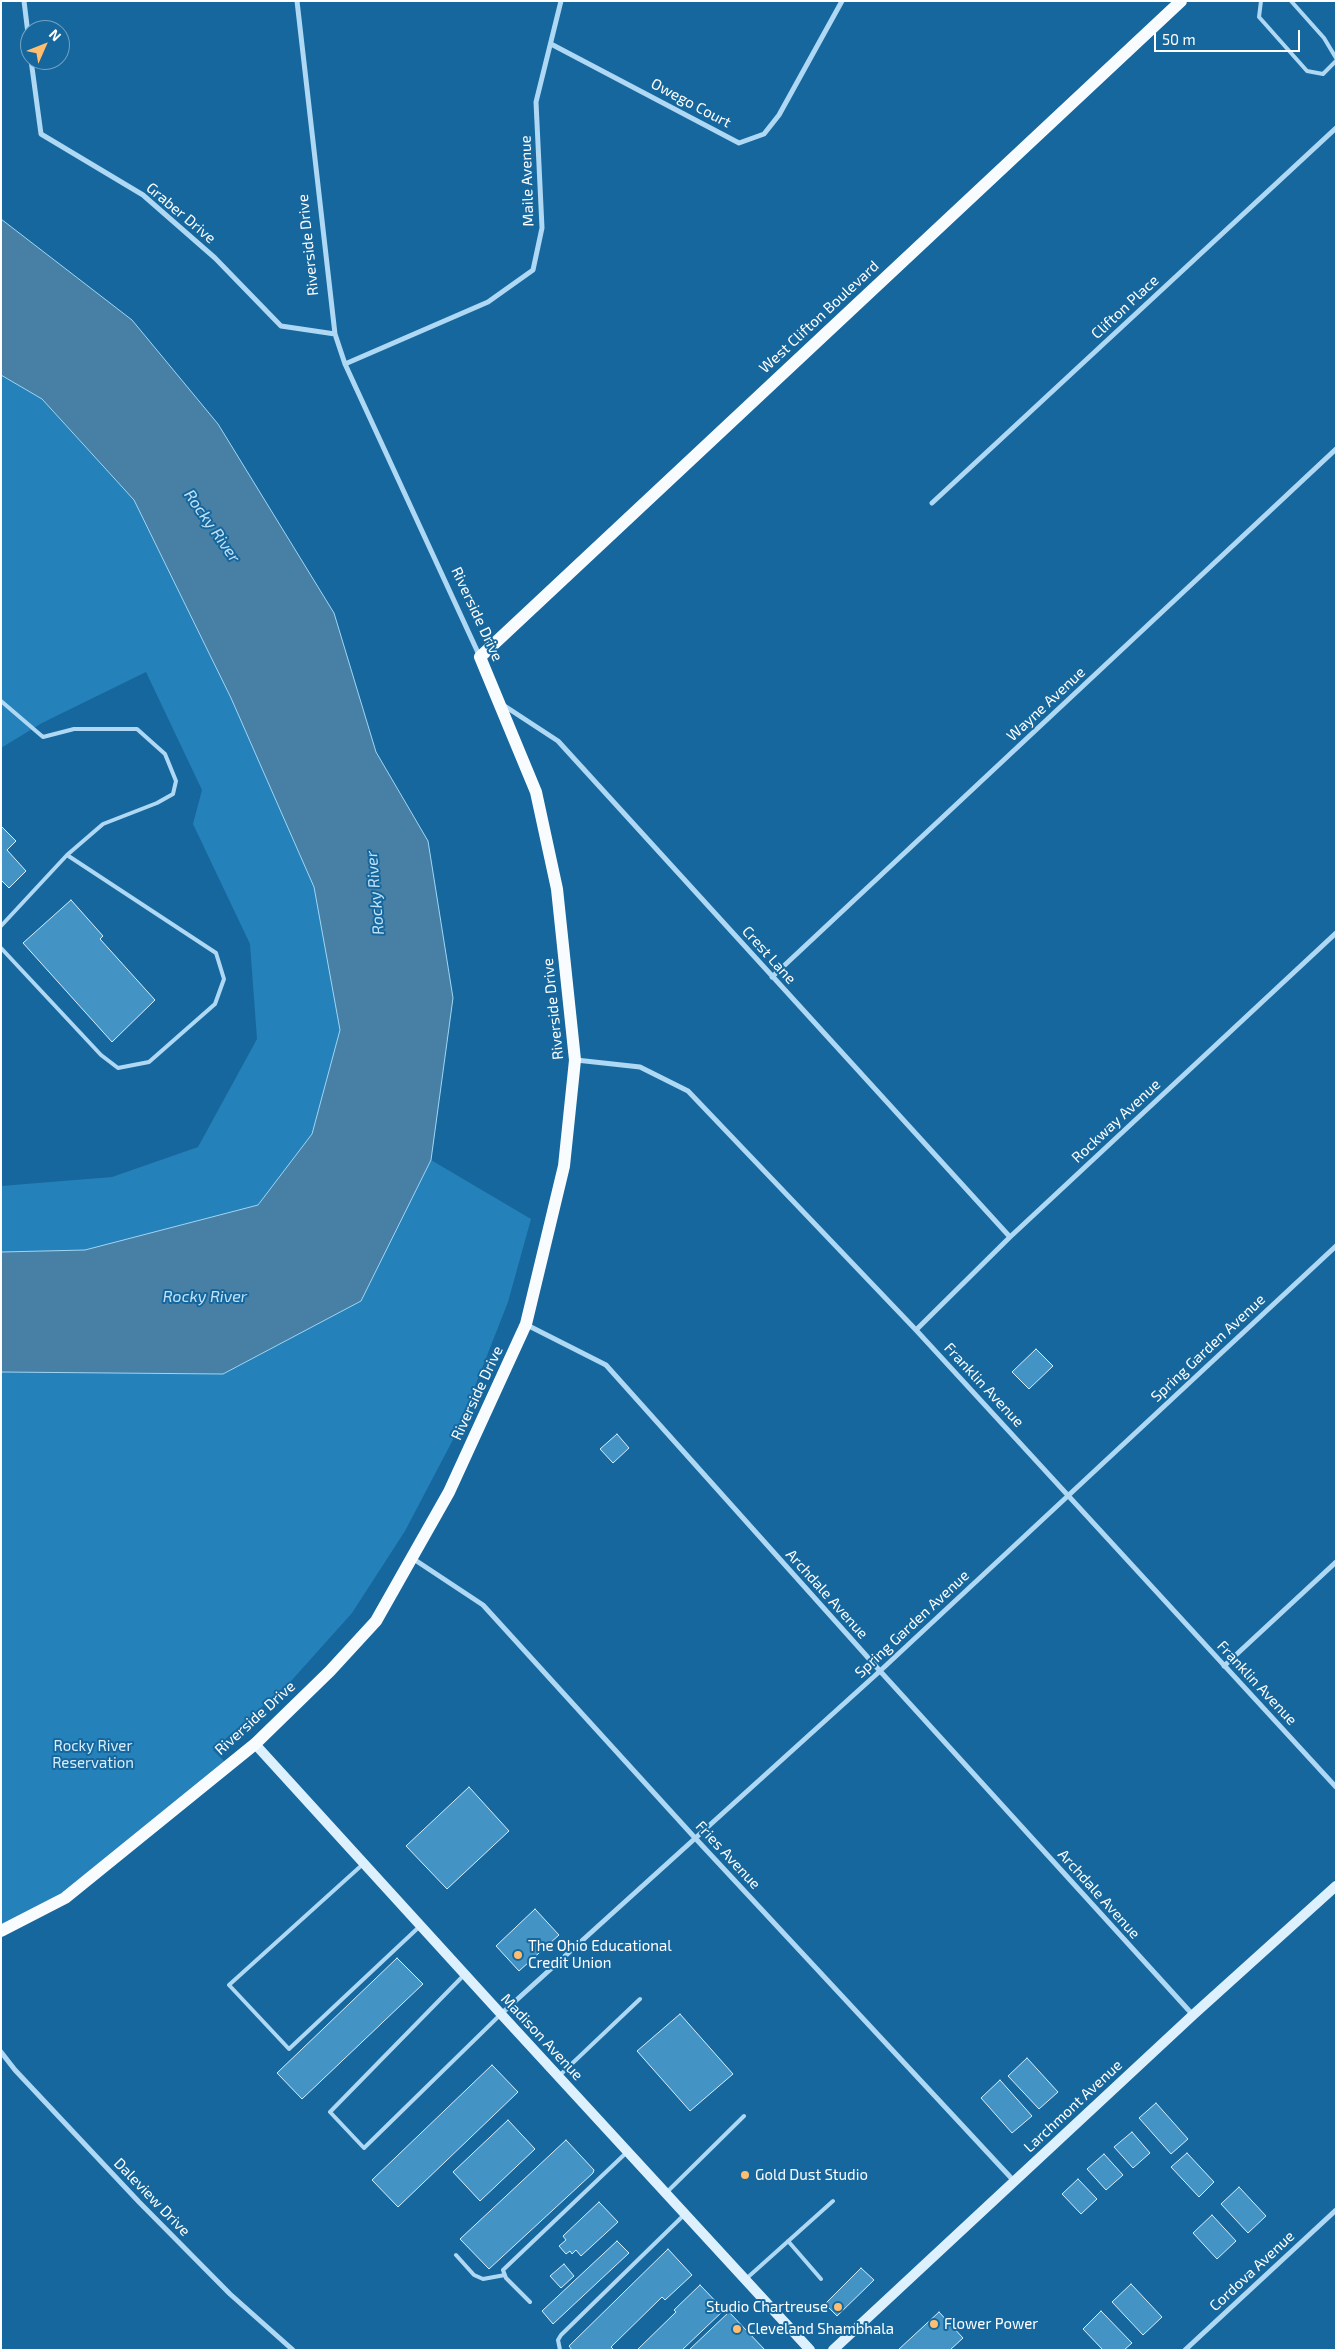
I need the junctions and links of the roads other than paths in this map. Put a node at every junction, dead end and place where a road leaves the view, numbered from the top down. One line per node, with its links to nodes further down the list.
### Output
1 (24, 1): 8 (street)
2 (297, 1): 13 (street, Riverside Drive)
3 (561, 1): 9 (street, Maile Avenue)
4 (842, 1): 9 (street, Owego Court)
5 (1181, 1): 17 (main road, West Clifton Boulevard)
6 (1261, 1): 10 (lane)
7 (1291, 1): 10 (lane)
8 (26, 20)
9 (551, 44): 14 (street, Maile Avenue)
10 (1336, 60)
11 (32, 70): 13 (street, Graber Drive)
12 (1336, 128): 16 (street, Clifton Place)
13 (335, 334): 14 (street, Riverside Drive)
14 (344, 364): 17 (street, Riverside Drive)
15 (1336, 449): 24 (street, Wayne Avenue)
16 (932, 503)
17 (480, 657): 19 (main road, Riverside Drive)
18 (1, 701): 20 (lane)
19 (500, 703): 24 (street, Crest Lane); 25 (main road, Riverside Drive)
20 (67, 855): 21 (lane); 23 (lane)
21 (1, 926)
22 (1336, 934): 26 (street, Rockway Avenue)
23 (1, 948)
24 (772, 977): 26 (street, Crest Lane)
25 (575, 1060): 28 (main road, Riverside Drive); 29 (street, Franklin Avenue)
26 (1010, 1236): 29 (street, Rockway Avenue)
27 (1336, 1246): 30 (street, Spring Garden Avenue)
28 (526, 1324): 31 (main road, Riverside Drive); 34 (street, Archdale Avenue)
29 (916, 1330): 30 (street, Franklin Avenue)
30 (1069, 1495): 33 (street, Franklin Avenue); 34 (street, Spring Garden Avenue)
31 (412, 1558): 35 (main road, Riverside Drive); 37 (street, Fries Avenue)
32 (1336, 1562): 33 (street)
33 (1224, 1666): 36 (street, Franklin Avenue)
34 (880, 1671): 37 (street, Spring Garden Avenue); 45 (street, Archdale Avenue)
35 (255, 1744): 38 (main road, Madison Avenue); 41 (main road, Riverside Drive)
36 (1336, 1787)
37 (696, 1839): 44 (street, Spring Garden Avenue); 50 (street, Fries Avenue)
38 (364, 1863): 40 (main road, Madison Avenue); 40 (lane)
39 (1336, 1886): 45 (main road, Larchmont Avenue)
40 (420, 1926): 42 (main road, Madison Avenue)
41 (1, 1931)
42 (464, 1974): 44 (main road, Madison Avenue); 44 (lane)
43 (640, 1999): 47 (lane)
44 (501, 2014): 47 (main road, Madison Avenue)
45 (1193, 2015): 50 (main road, Larchmont Avenue)
46 (1, 2052): 61 (street, Daleview Drive)
47 (558, 2076): 49 (main road, Madison Avenue)
48 (744, 2116): 51 (lane)
49 (627, 2152): 51 (main road, Madison Avenue); 57 (lane)
50 (1014, 2182): 64 (main road, Larchmont Avenue)
51 (666, 2193): 54 (main road, Madison Avenue)
52 (832, 2201): 55 (lane)
53 (1336, 2210): 65 (street, Cordova Avenue)
54 (685, 2214): 59 (main road, Madison Avenue); 62 (lane)
55 (788, 2241): 58 (lane); 59 (lane)
56 (456, 2255): 57 (lane)
57 (505, 2275): 60 (lane)
58 (821, 2279)
59 (745, 2280): 63 (main road, Madison Avenue)
60 (530, 2302)
61 (293, 2350)
62 (560, 2350)
63 (810, 2350)
64 (833, 2350)
65 (1185, 2350)

